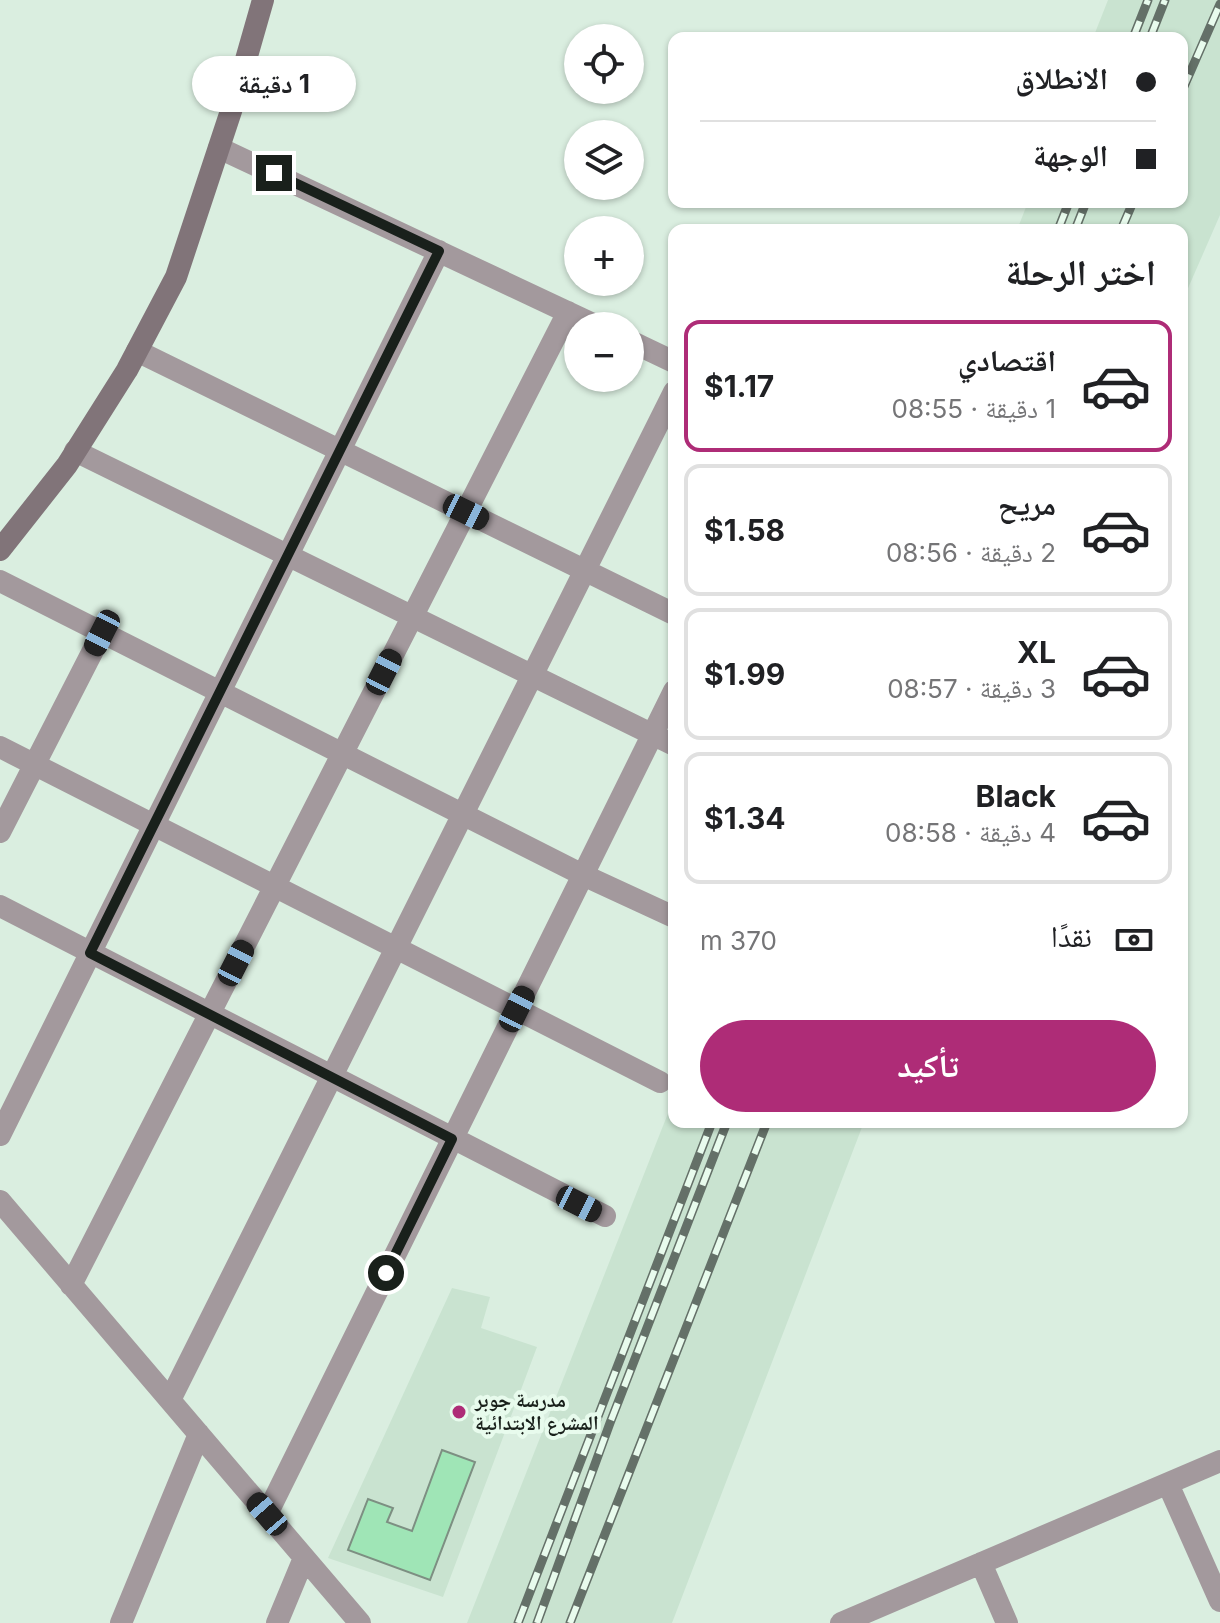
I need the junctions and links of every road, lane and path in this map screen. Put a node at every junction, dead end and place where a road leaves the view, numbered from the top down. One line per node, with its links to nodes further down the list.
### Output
1 (263, 0): 2 (main road)
2 (219, 148): 3 (street); 7 (main road)
3 (439, 251): 4 (street); 10 (street)
4 (568, 312)
5 (564, 320): 12 (street)
6 (644, 348): 8 (street)
7 (137, 351): 10 (street); 11 (main road)
8 (668, 359)
9 (668, 404): 15 (street)
10 (340, 450): 12 (street); 14 (street)
11 (75, 451): 13 (main road); 14 (street)
12 (466, 512): 15 (street); 18 (street)
13 (0, 550)
14 (287, 556): 18 (street); 21 (street)
15 (585, 570): 17 (street); 20 (street)
16 (0, 581): 19 (street)
17 (668, 611)
18 (412, 617): 20 (street); 26 (street)
19 (102, 633): 21 (street); 27 (street)
20 (532, 676): 23 (street); 28 (street)
21 (219, 693): 26 (street); 29 (street)
22 (668, 703): 23 (street)
23 (652, 735): 24 (street); 31 (street)
24 (668, 742)
25 (0, 747): 27 (street)
26 (342, 754): 28 (street); 32 (street)
27 (34, 765): 29 (street); 30 (street)
28 (462, 815): 31 (street); 35 (street)
29 (153, 825): 32 (street); 36 (street)
30 (0, 832)
31 (583, 875): 34 (street); 37 (street)
32 (275, 886): 35 (street); 38 (street)
33 (0, 906): 36 (street)
34 (668, 914)
35 (396, 947): 37 (street); 39 (street)
36 (90, 953): 38 (street); 41 (street)
37 (517, 1009): 40 (street); 42 (street)
38 (210, 1014): 39 (street); 45 (street)
39 (331, 1077): 42 (street); 46 (street)
40 (660, 1082)
41 (0, 1135)
42 (452, 1139): 44 (street); 50 (street)
43 (0, 1201): 45 (street)
44 (605, 1216)
45 (71, 1285): 46 (street)
46 (170, 1400): 47 (street)
47 (199, 1434): 50 (street); 55 (street)
48 (1220, 1461): 49 (street)
49 (1168, 1484): 52 (street); 53 (street)
50 (267, 1514): 51 (street)
51 (304, 1558): 56 (street); 57 (street)
52 (981, 1563): 54 (street); 59 (street)
53 (1220, 1601)
54 (873, 1617): 58 (street)
55 (121, 1623)
56 (277, 1623)
57 (360, 1623)
58 (841, 1623)
59 (1007, 1623)

